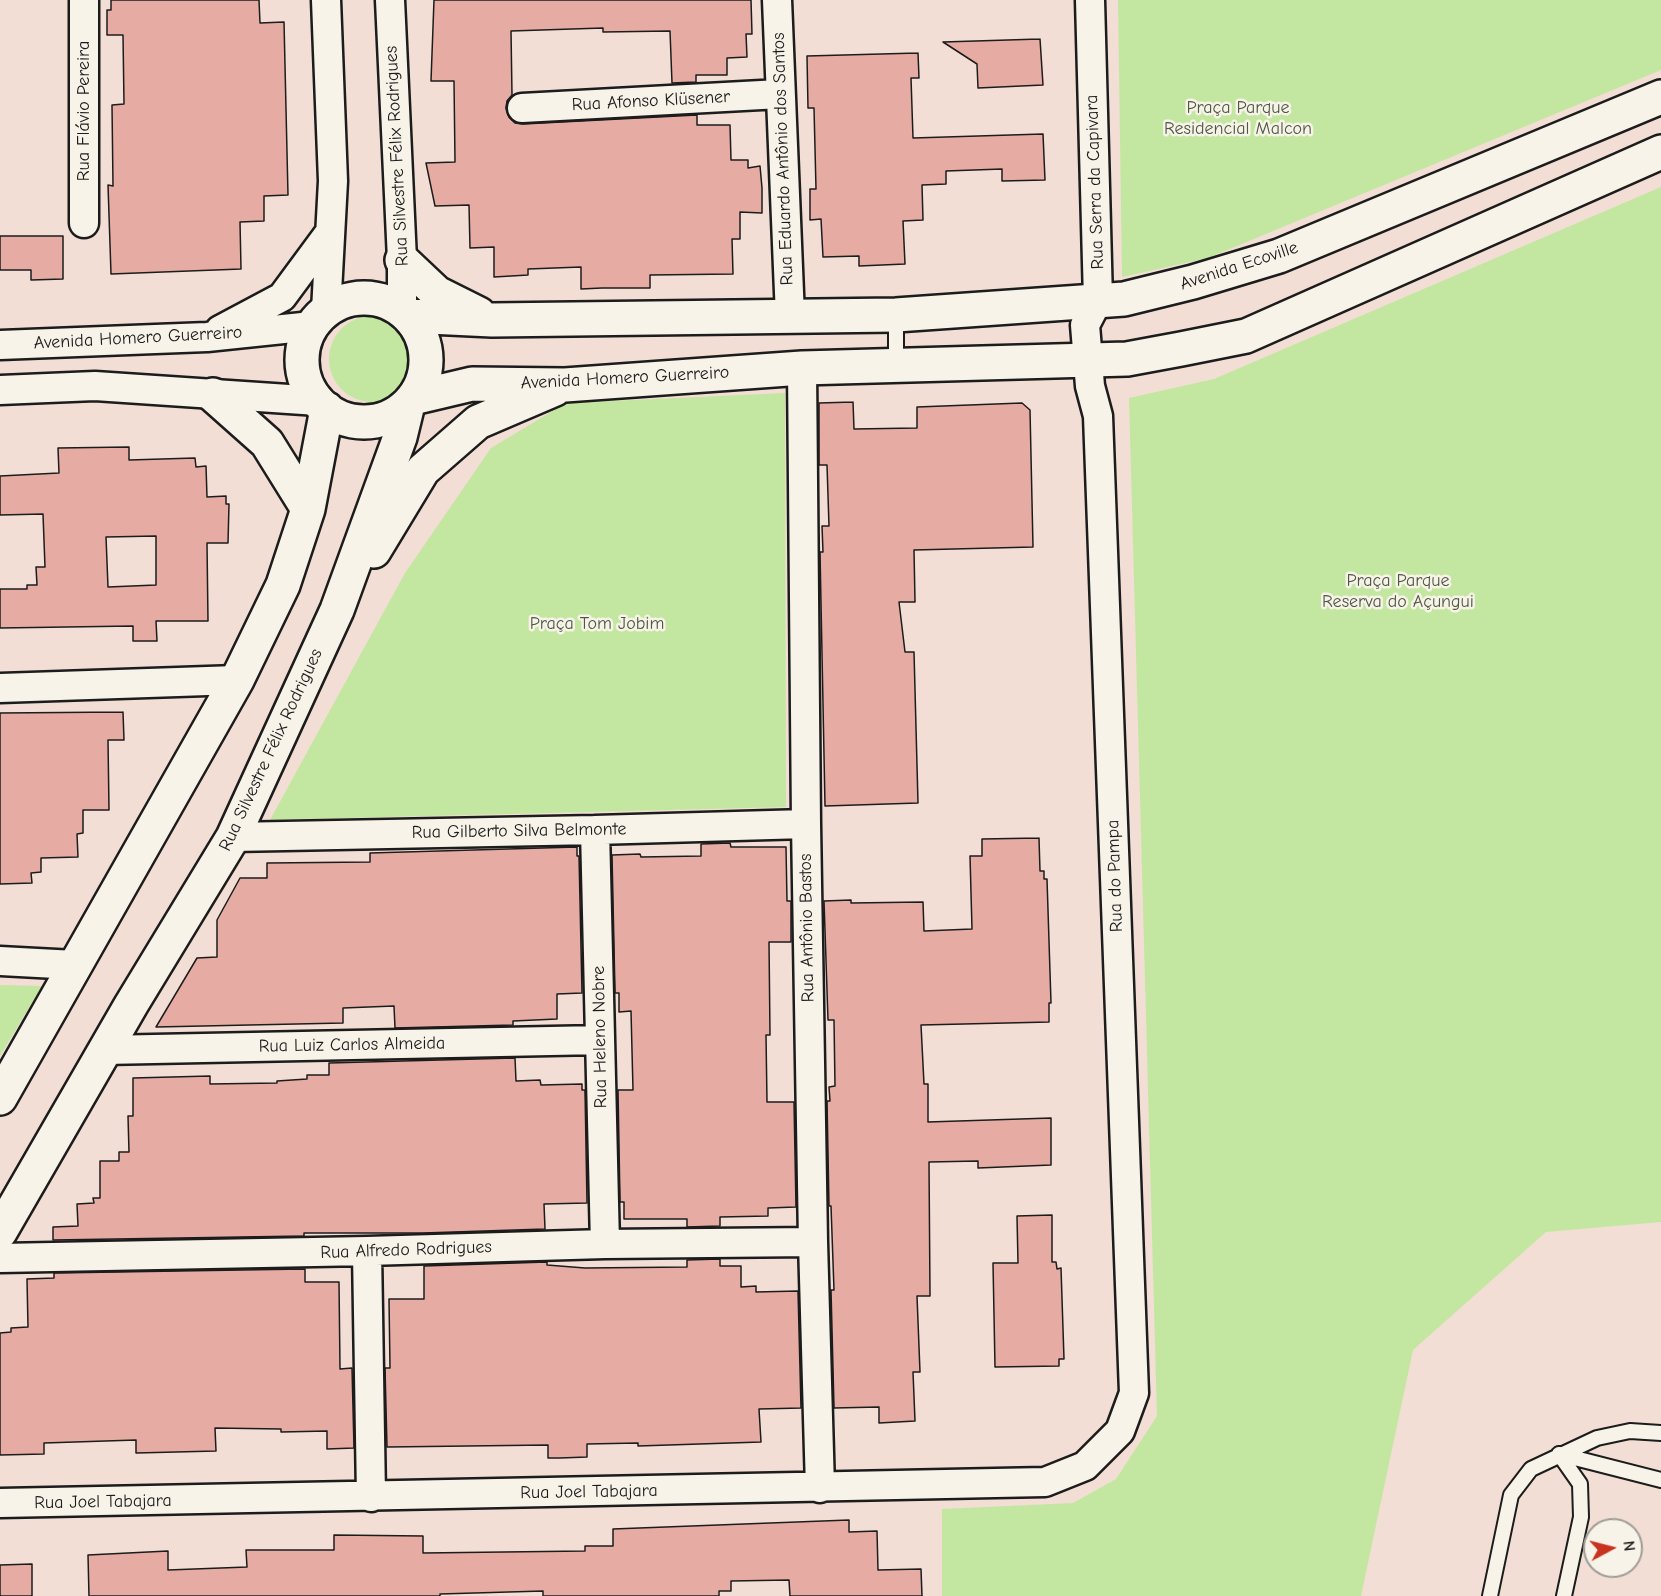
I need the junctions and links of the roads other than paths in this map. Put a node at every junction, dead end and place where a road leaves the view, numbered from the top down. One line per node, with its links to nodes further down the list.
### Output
1 (84, 0): 10 (street, Rua Flávio Pereira)
2 (326, 0): 11 (street)
3 (390, 0): 12 (street, Rua Silvestre Félix Rodrigues)
4 (777, 0): 6 (street, Rua Eduardo Antônio dos Santos)
5 (1090, 0): 13 (street, Rua Serra da Capivara)
6 (780, 94): 8 (street, Rua Afonso Klüsener); 16 (street, Rua Eduardo Antônio dos Santos)
7 (1661, 97): 13 (street, Avenida Ecoville)
8 (522, 108)
9 (1661, 152): 21 (street)
10 (84, 223)
11 (330, 231): 17 (street); 19 (street)
12 (402, 260): 14 (street, Rua Silvestre Félix Rodrigues); 18 (street)
13 (1098, 300): 15 (street, Avenida Ecoville); 21 (street, Rua Serra da Capivara)
14 (405, 314): 17 (street); 18 (street); 27 (street)
15 (896, 315): 16 (street, Avenida Ecoville); 22 (lane)
16 (790, 317): 18 (street)
17 (319, 319): 19 (street, Avenida Homero Guerreiro); 28 (street)
18 (492, 320)
19 (207, 338): 20 (street, Avenida Homero Guerreiro)
20 (0, 345)
21 (1087, 360): 22 (street); 46 (street, Rua do Pampa)
22 (896, 364): 23 (street)
23 (802, 368): 24 (street, Avenida Homero Guerreiro); 33 (street, Rua Antônio Bastos)
24 (565, 385): 27 (street, Avenida Homero Guerreiro); 30 (street)
25 (0, 390): 26 (street)
26 (213, 395): 28 (street); 29 (street)
27 (410, 401): 28 (street); 30 (street, Rua Silvestre Félix Rodrigues)
28 (322, 405): 29 (street)
29 (308, 508): 31 (street)
30 (337, 610): 35 (street, Rua Silvestre Félix Rodrigues)
31 (237, 681): 32 (street); 37 (street)
32 (0, 688)
33 (806, 824): 34 (street, Rua Gilberto Silva Belmonte); 42 (street, Rua Antônio Bastos)
34 (596, 830): 35 (street, Rua Gilberto Silva Belmonte); 38 (street, Rua Heleno Nobre)
35 (233, 837): 39 (street, Rua Silvestre Félix Rodrigues)
36 (0, 961): 37 (street)
37 (75, 965): 40 (street)
38 (600, 1040): 39 (street, Rua Luiz Carlos Almeida); 43 (street, Rua Heleno Nobre)
39 (104, 1050): 41 (street, Rua Silvestre Félix Rodrigues)
40 (0, 1098)
41 (0, 1232)
42 (813, 1242): 43 (street, Rua Alfredo Rodrigues); 50 (street, Rua Antônio Bastos)
43 (605, 1244): 44 (street, Rua Alfredo Rodrigues)
44 (367, 1251): 45 (street, Rua Alfredo Rodrigues); 51 (street)
45 (0, 1258)
46 (1134, 1393): 50 (street, Rua Joel Tabajara)
47 (1661, 1433): 48 (lane)
48 (1559, 1454): 49 (lane); 53 (lane); 54 (lane)
49 (1661, 1480)
50 (820, 1488): 51 (street, Rua Joel Tabajara)
51 (371, 1497): 52 (street, Rua Joel Tabajara)
52 (0, 1503)
53 (1490, 1596)
54 (1564, 1596)

